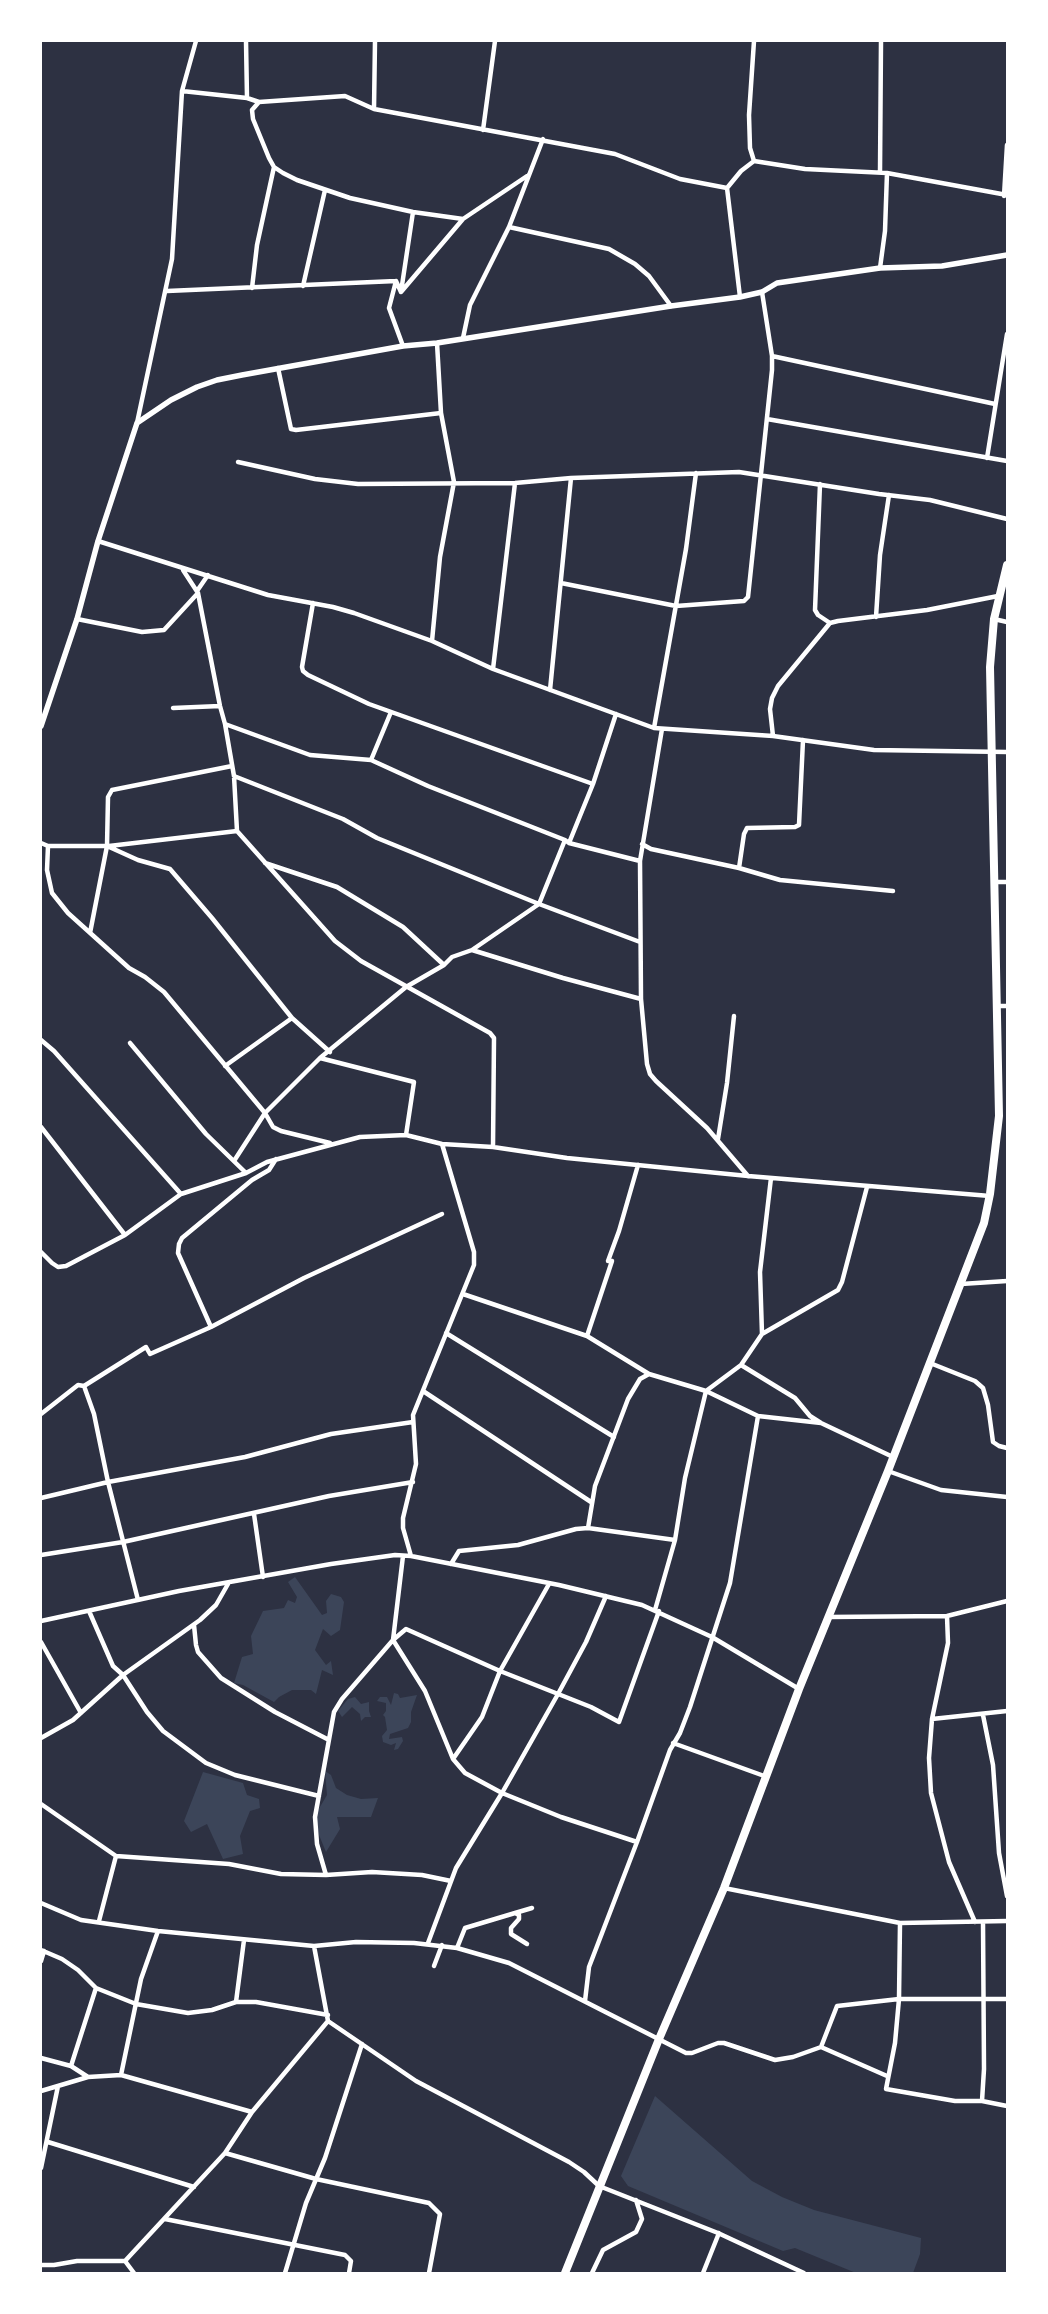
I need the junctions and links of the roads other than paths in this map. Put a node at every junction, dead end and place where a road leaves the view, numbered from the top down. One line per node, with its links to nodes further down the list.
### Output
1 (196, 41): 7 (street)
2 (246, 41): 8 (street)
3 (375, 41): 10 (street)
4 (495, 41): 11 (street)
5 (754, 41): 14 (street)
6 (881, 41): 16 (street)
7 (182, 91): 8 (street); 30 (street)
8 (247, 98): 9 (street)
9 (259, 102): 10 (street); 15 (street)
10 (374, 109): 11 (street)
11 (483, 130): 12 (street)
12 (543, 140): 18 (street); 19 (street)
13 (1007, 145): 21 (street)
14 (754, 161): 16 (street); 19 (street)
15 (274, 167): 20 (street); 29 (street)
16 (880, 172): 17 (street)
17 (887, 173): 21 (street); 26 (street)
18 (527, 176): 23 (street); 24 (street)
19 (727, 188): 33 (street)
20 (325, 190): 22 (street); 28 (street)
21 (1005, 195)
22 (412, 212): 23 (street); 31 (street)
23 (462, 219): 31 (street)
24 (509, 227): 34 (street); 36 (street)
25 (1007, 255): 26 (street)
26 (880, 268): 32 (street)
27 (396, 281): 28 (street); 31 (street); 38 (street)
28 (303, 286): 29 (street)
29 (252, 288): 30 (street)
30 (167, 291): 44 (street)
31 (401, 292)
32 (762, 292): 33 (street); 39 (street)
33 (740, 297): 34 (street)
34 (671, 306): 36 (street)
35 (1007, 334): 41 (street)
36 (463, 338): 37 (street)
37 (437, 343): 38 (street); 42 (street)
38 (403, 346): 40 (street)
39 (772, 356): 41 (street); 43 (street)
40 (278, 368): 42 (street); 44 (street)
41 (995, 404): 45 (street)
42 (441, 413): 51 (street)
43 (767, 419): 45 (street); 49 (street)
44 (137, 423): 56 (street)
45 (987, 458): 46 (street)
46 (1007, 461)
47 (238, 462): 51 (street)
48 (696, 473): 49 (street); 50 (street); 64 (street)
49 (762, 474): 53 (street); 64 (street)
50 (570, 478): 52 (street); 60 (street)
51 (454, 482): 52 (street); 70 (street)
52 (515, 483): 71 (street)
53 (820, 484): 54 (street); 69 (street)
54 (889, 496): 55 (street); 65 (street)
55 (1007, 519)
56 (98, 541): 58 (street); 66 (street)
57 (1007, 565): 62 (highway)
58 (183, 570): 59 (street); 61 (street)
59 (208, 575): 61 (street); 63 (street)
60 (561, 583): 64 (street); 72 (street)
61 (197, 592): 66 (street); 73 (street)
62 (998, 596): 65 (street); 67 (highway)
63 (313, 603): 70 (street); 75 (street)
64 (676, 606): 79 (street)
65 (876, 617): 69 (street)
66 (77, 619): 78 (street)
67 (994, 619): 68 (street); 83 (highway)
68 (1007, 622)
69 (830, 624): 81 (street)
70 (432, 642): 71 (street)
71 (493, 669): 72 (street)
72 (550, 690): 76 (street)
73 (220, 706): 74 (street); 77 (street)
74 (173, 708)
75 (391, 712): 85 (street); 88 (street)
76 (616, 714): 79 (street); 88 (street)
77 (225, 724): 85 (street); 86 (street)
78 (41, 726)
79 (654, 728): 80 (street)
80 (662, 729): 81 (street); 92 (street)
81 (773, 736): 82 (street)
82 (803, 740): 83 (street); 97 (street)
83 (993, 750): 84 (street); 98 (highway)
84 (1007, 752)
85 (371, 760): 90 (street)
86 (232, 766): 87 (street); 94 (street)
87 (234, 776): 89 (street); 101 (street)
88 (592, 784): 90 (street)
89 (237, 831): 94 (street); 96 (street)
90 (567, 842): 95 (street); 101 (street)
91 (41, 843): 93 (street)
92 (642, 844): 95 (street); 97 (street)
93 (48, 846): 94 (street); 102 (street)
94 (107, 846): 102 (street); 111 (street)
95 (640, 861): 103 (street)
96 (264, 863): 105 (street); 106 (street)
97 (739, 868): 100 (street)
98 (996, 882): 99 (street); 108 (highway)
99 (1007, 882)
100 (893, 891)
101 (539, 904): 103 (street); 104 (street)
102 (90, 933): 116 (street)
103 (640, 942): 107 (street)
104 (472, 950): 105 (street); 107 (street)
105 (444, 965): 106 (street)
106 (406, 987): 114 (street); 123 (street)
107 (641, 999): 120 (street)
108 (998, 1006): 109 (street); 132 (highway)
109 (1007, 1006)
110 (734, 1016): 120 (street)
111 (292, 1018): 114 (street); 116 (street)
112 (41, 1040): 131 (street)
113 (130, 1043): 125 (street)
114 (330, 1052): 115 (street)
115 (320, 1058): 117 (street); 119 (street)
116 (224, 1066): 117 (street)
117 (265, 1113): 121 (street); 125 (street)
118 (41, 1128): 134 (street)
119 (406, 1135): 121 (street); 122 (street)
120 (718, 1139): 128 (street)
121 (332, 1144): 124 (street)
122 (442, 1144): 123 (street); 138 (street)
123 (493, 1147): 126 (street)
124 (276, 1159): 127 (street); 139 (street)
125 (234, 1161): 127 (street)
126 (638, 1164): 128 (street); 142 (street)
127 (246, 1173): 131 (street)
128 (748, 1176): 129 (street)
129 (771, 1178): 130 (street); 141 (street)
130 (867, 1186): 132 (street); 141 (street)
131 (182, 1194): 134 (street)
132 (990, 1196): 137 (highway)
133 (442, 1214): 139 (street)
134 (126, 1235): 135 (street)
135 (41, 1252)
136 (1007, 1281): 137 (street)
137 (961, 1284): 143 (highway)
138 (463, 1294): 140 (street); 142 (street)
139 (211, 1327): 146 (street)
140 (446, 1333): 147 (street); 153 (street)
141 (762, 1334): 144 (street)
142 (587, 1336): 145 (street)
143 (930, 1363): 154 (street); 155 (highway)
144 (741, 1365): 148 (street); 152 (street)
145 (649, 1374): 148 (street); 153 (street)
146 (84, 1386): 149 (street); 157 (street)
147 (423, 1390): 151 (street); 161 (street)
148 (706, 1391): 150 (street); 164 (street)
149 (41, 1414)
150 (758, 1416): 152 (street); 182 (street)
151 (413, 1422): 157 (street); 158 (street)
152 (821, 1423): 155 (street)
153 (614, 1437): 161 (street)
154 (1007, 1448)
155 (894, 1457): 156 (highway)
156 (888, 1471): 159 (street); 179 (highway)
157 (108, 1482): 160 (street); 165 (street)
158 (413, 1482): 162 (street); 168 (street)
159 (1007, 1496)
160 (41, 1498)
161 (591, 1502): 163 (street)
162 (254, 1514): 165 (street); 170 (street)
163 (588, 1528): 164 (street); 169 (street)
164 (675, 1540): 176 (street)
165 (123, 1542): 166 (street); 174 (street)
166 (41, 1555)
167 (403, 1556): 168 (street); 170 (street); 183 (street)
168 (411, 1556): 169 (street)
169 (451, 1564): 172 (street)
170 (263, 1577): 171 (street)
171 (228, 1584): 174 (street); 181 (street)
172 (549, 1584): 173 (street); 185 (street)
173 (606, 1596): 176 (street); 188 (street)
174 (138, 1600): 177 (street)
175 (1007, 1602): 178 (street)
176 (657, 1610): 182 (street); 188 (street)
177 (89, 1611): 180 (street); 186 (street)
178 (947, 1616): 179 (street); 192 (street)
179 (828, 1617): 187 (highway)
180 (41, 1621)
181 (194, 1624): 186 (street); 194 (street)
182 (712, 1637): 187 (street); 195 (street)
183 (394, 1640): 185 (street); 194 (street); 196 (street)
184 (41, 1642): 190 (street)
185 (500, 1671): 188 (street); 196 (street)
186 (123, 1675): 190 (street); 199 (street)
187 (799, 1689): 197 (highway)
188 (558, 1694): 198 (street)
189 (1007, 1711): 191 (street)
190 (81, 1713): 193 (street)
191 (983, 1715): 192 (street); 206 (street)
192 (932, 1719): 212 (street)
193 (41, 1738)
194 (329, 1740): 199 (street)
195 (673, 1743): 197 (street); 201 (street)
196 (453, 1759): 198 (street)
197 (767, 1777): 205 (highway)
198 (502, 1793): 201 (street); 204 (street)
199 (319, 1796): 203 (street)
200 (41, 1804): 202 (street)
201 (637, 1842): 229 (street)
202 (116, 1856): 203 (street); 210 (street)
203 (326, 1875): 204 (street)
204 (451, 1880): 217 (street)
205 (724, 1888): 214 (street); 234 (highway)
206 (1007, 1896)
207 (41, 1903): 210 (street)
208 (532, 1908): 209 (street)
209 (514, 1913): 218 (street); 221 (street)
210 (99, 1921): 215 (street)
211 (1007, 1921): 213 (street)
212 (975, 1922): 213 (street); 214 (street)
213 (983, 1922): 226 (street)
214 (900, 1923): 228 (street)
215 (158, 1931): 216 (street); 231 (street)
216 (244, 1940): 219 (street); 230 (street)
217 (428, 1943): 219 (street); 220 (street)
218 (527, 1944)
219 (314, 1946): 232 (street)
220 (442, 1946): 221 (street); 224 (street)
221 (457, 1948): 229 (street)
222 (43, 1951): 223 (street); 225 (street)
223 (41, 1961)
224 (434, 1966)
225 (96, 1988): 231 (street); 238 (street)
226 (984, 1999): 227 (street); 228 (street); 244 (street)
227 (1007, 1999)
228 (899, 2000): 236 (street); 240 (street)
229 (585, 2001): 234 (street)
230 (236, 2002): 231 (street); 232 (street)
231 (136, 2004): 239 (street)
232 (328, 2015): 233 (street)
233 (328, 2021): 235 (street); 246 (street)
234 (658, 2038): 236 (street); 251 (highway)
235 (362, 2044): 250 (street); 251 (street)
236 (821, 2047): 240 (street)
237 (41, 2058): 238 (street)
238 (71, 2066): 241 (street)
239 (121, 2075): 241 (street); 246 (street)
240 (887, 2076): 244 (street)
241 (88, 2077): 242 (street)
242 (58, 2086): 243 (street); 247 (street)
243 (41, 2091)
244 (982, 2101): 245 (street)
245 (1007, 2106)
246 (252, 2112): 248 (street)
247 (48, 2142): 249 (street); 252 (street)
248 (225, 2153): 250 (street); 252 (street)
249 (41, 2168)
250 (316, 2179): 256 (street); 262 (street)
251 (599, 2186): 253 (street); 263 (highway)
252 (194, 2187): 254 (street)
253 (636, 2200): 255 (street); 264 (street)
254 (165, 2219): 256 (street); 257 (street)
255 (719, 2233): 265 (street); 266 (street)
256 (292, 2246): 260 (street); 261 (street)
257 (125, 2261): 258 (street); 259 (street)
258 (41, 2265)
259 (134, 2273)
260 (285, 2273)
261 (349, 2273)
262 (429, 2273)
263 (565, 2273)
264 (592, 2273)
265 (703, 2273)
266 (804, 2273)

